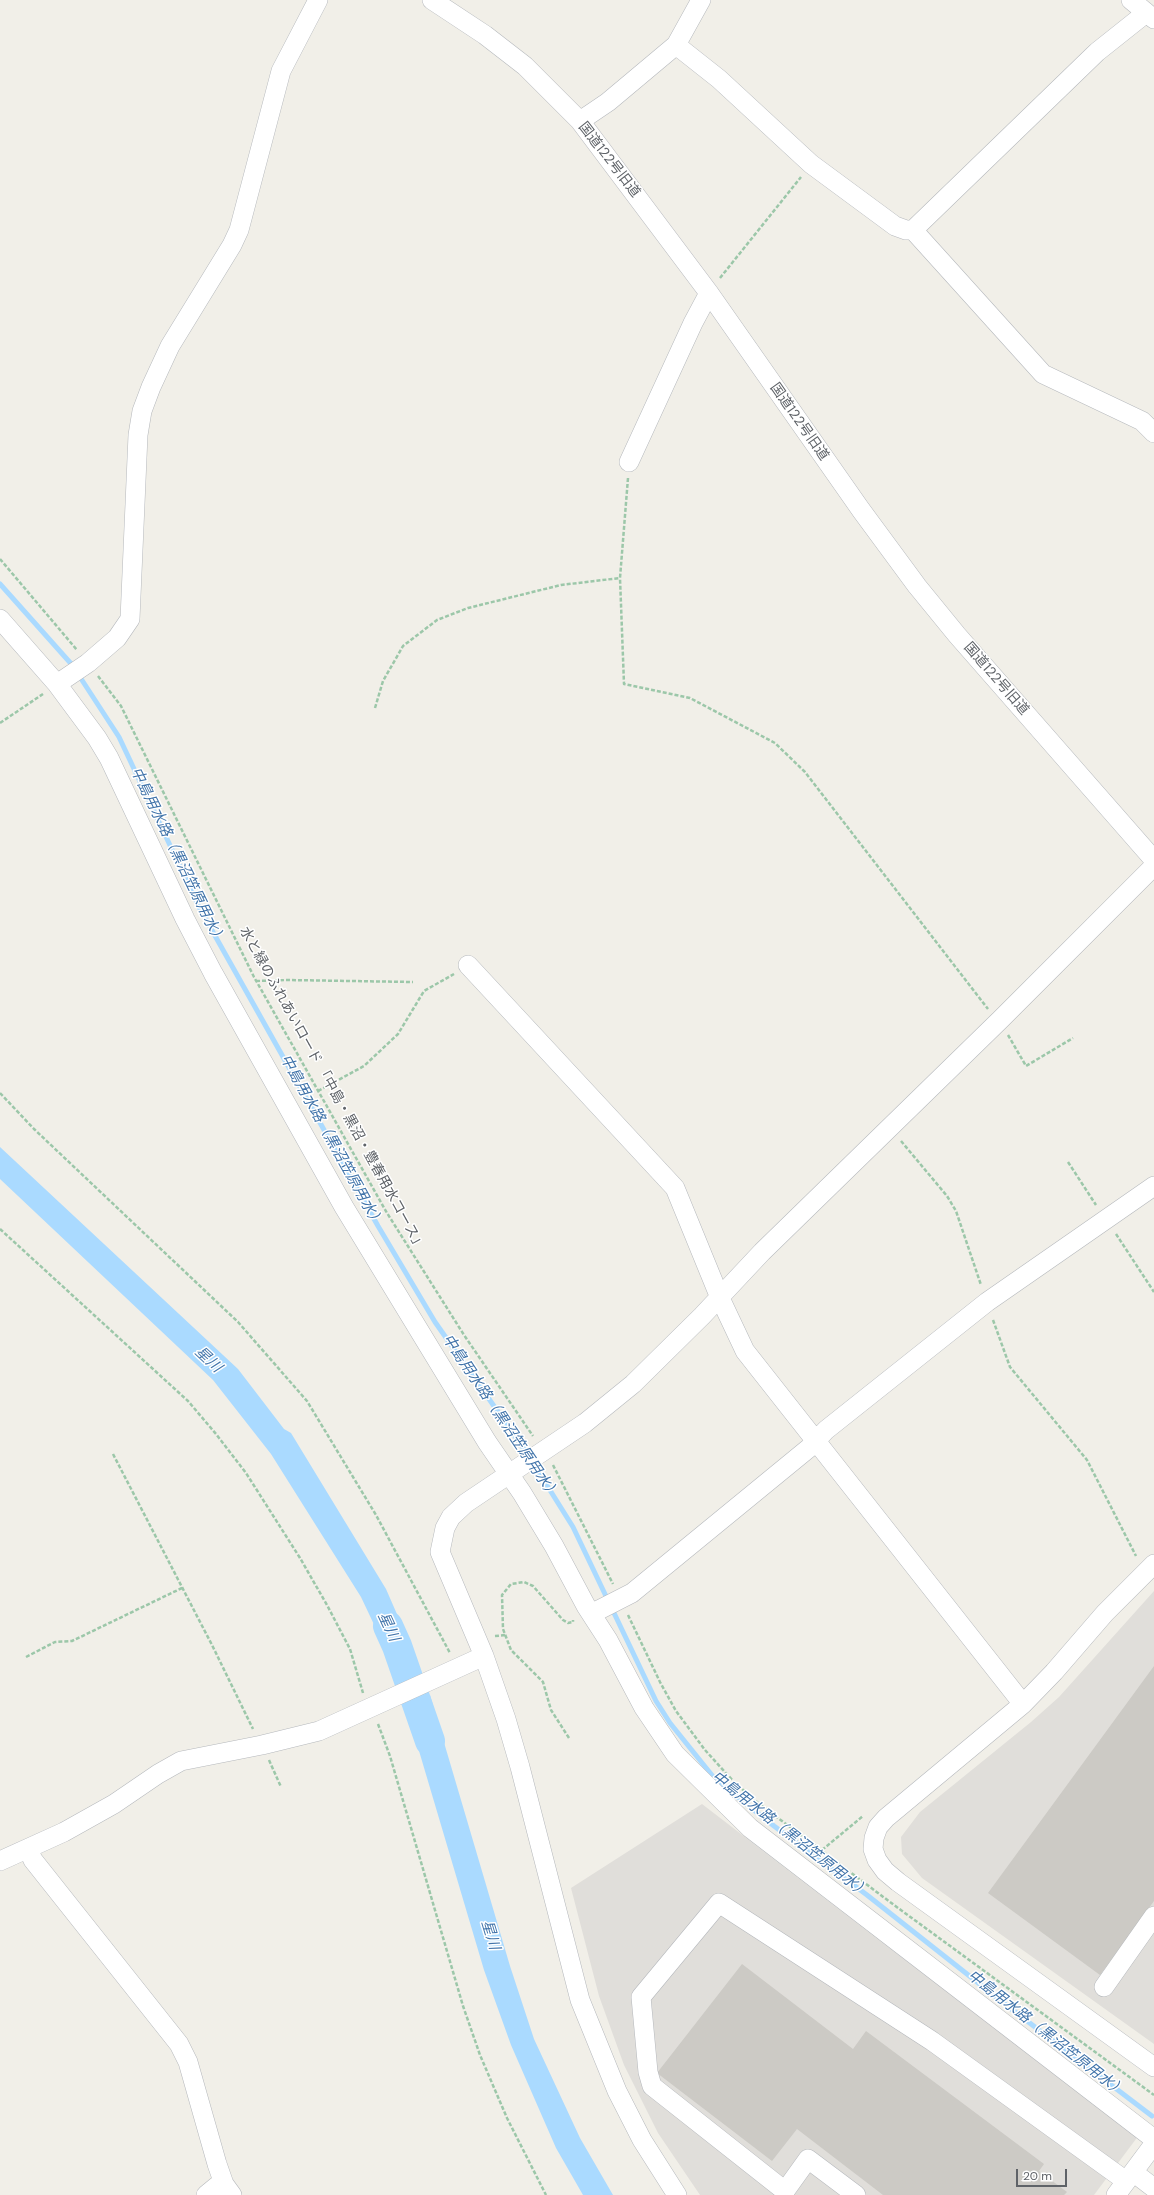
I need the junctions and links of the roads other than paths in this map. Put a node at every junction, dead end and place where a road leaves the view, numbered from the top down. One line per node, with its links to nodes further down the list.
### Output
1 (318, 0): 13 (street)
2 (432, 0): 7 (street, 国道122号旧道)
3 (700, 0): 6 (street)
4 (1131, 0): 5 (street)
5 (1151, 14): 8 (street)
6 (676, 45): 7 (street); 8 (street)
7 (580, 121): 9 (street, 国道122号旧道)
8 (913, 230): 10 (street)
9 (709, 292): 11 (street); 14 (street, 国道122号旧道)
10 (1154, 433)
11 (629, 462)
12 (0, 619): 13 (street)
13 (63, 681): 20 (street)
14 (1154, 860)
15 (1154, 866): 18 (street)
16 (468, 965): 18 (street)
17 (1154, 1186): 19 (street)
18 (720, 1298): 19 (street); 20 (street)
19 (815, 1440): 22 (street); 24 (street)
20 (515, 1470): 22 (street); 23 (street)
21 (1150, 1568): 24 (street)
22 (599, 1606): 30 (street)
23 (484, 1656): 25 (street); 36 (street)
24 (1023, 1704): 29 (street)
25 (28, 1849): 26 (street); 33 (street)
26 (0, 1861)
27 (1154, 1916): 28 (street)
28 (1104, 1987)
29 (1154, 2067)
30 (1154, 2139)
31 (1154, 2144): 32 (street)
32 (1125, 2183): 34 (street); 37 (street)
33 (228, 2188): 35 (street)
34 (1154, 2188)
35 (206, 2195)
36 (677, 2195)
37 (856, 2195)

